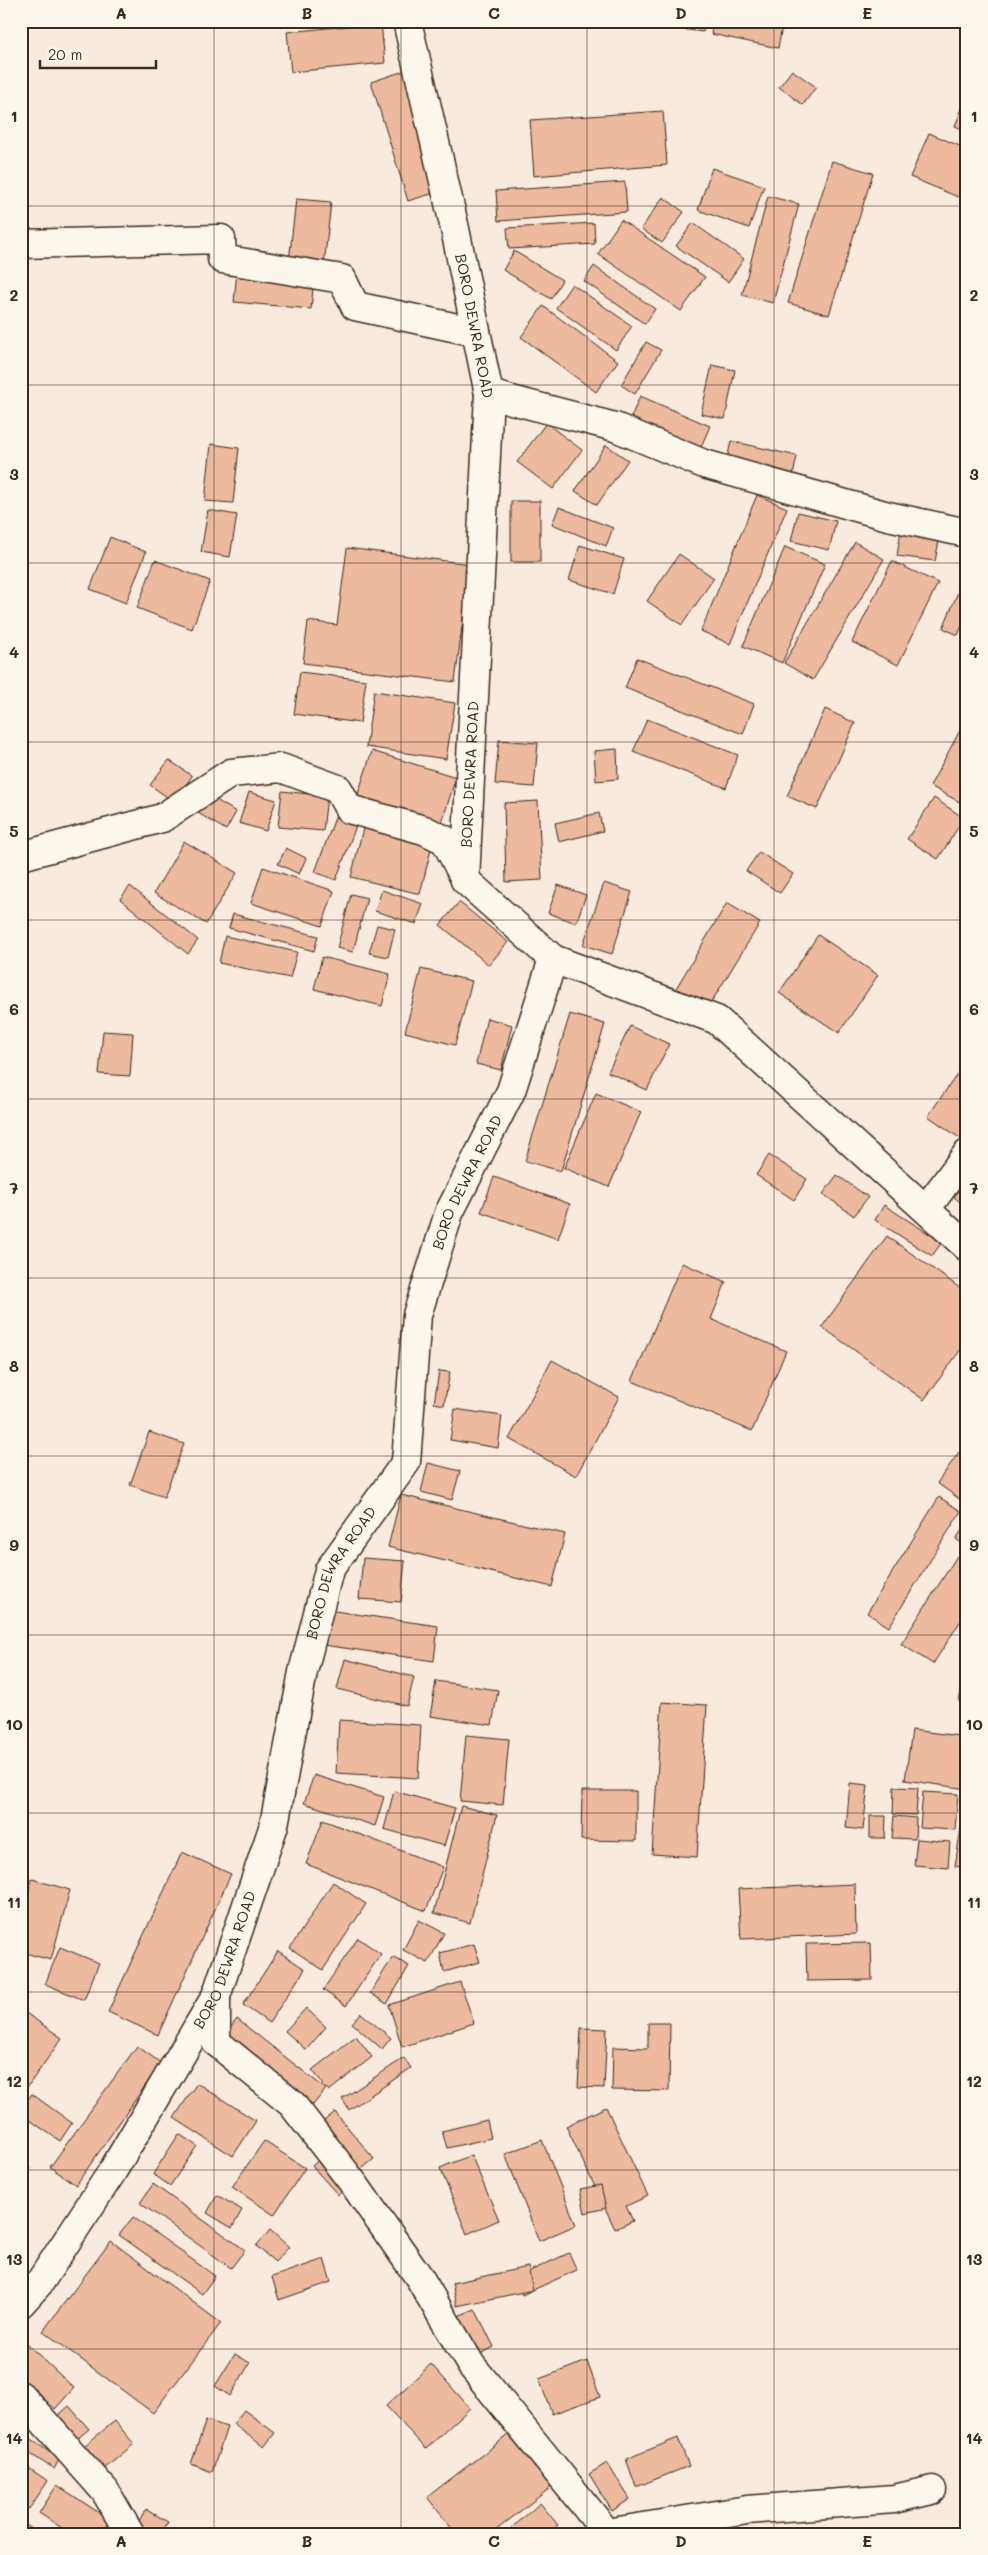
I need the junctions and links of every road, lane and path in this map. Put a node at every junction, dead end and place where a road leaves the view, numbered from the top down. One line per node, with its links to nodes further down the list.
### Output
1 (407, 21): 3 (street, BORO DEWRA ROAD)
2 (21, 244): 3 (street)
3 (476, 332): 4 (street, BORO DEWRA ROAD)
4 (489, 394): 5 (street); 7 (street, BORO DEWRA ROAD)
5 (967, 533)
6 (21, 856): 7 (street)
7 (466, 880): 8 (street)
8 (552, 959): 10 (street); 12 (street, BORO DEWRA ROAD)
9 (967, 1154): 10 (street)
10 (926, 1210): 11 (street)
11 (967, 1247)
12 (216, 1996): 13 (street, BORO DEWRA ROAD); 15 (street)
13 (21, 2303)
14 (21, 2396): 16 (street)
15 (932, 2490)
16 (130, 2534)

